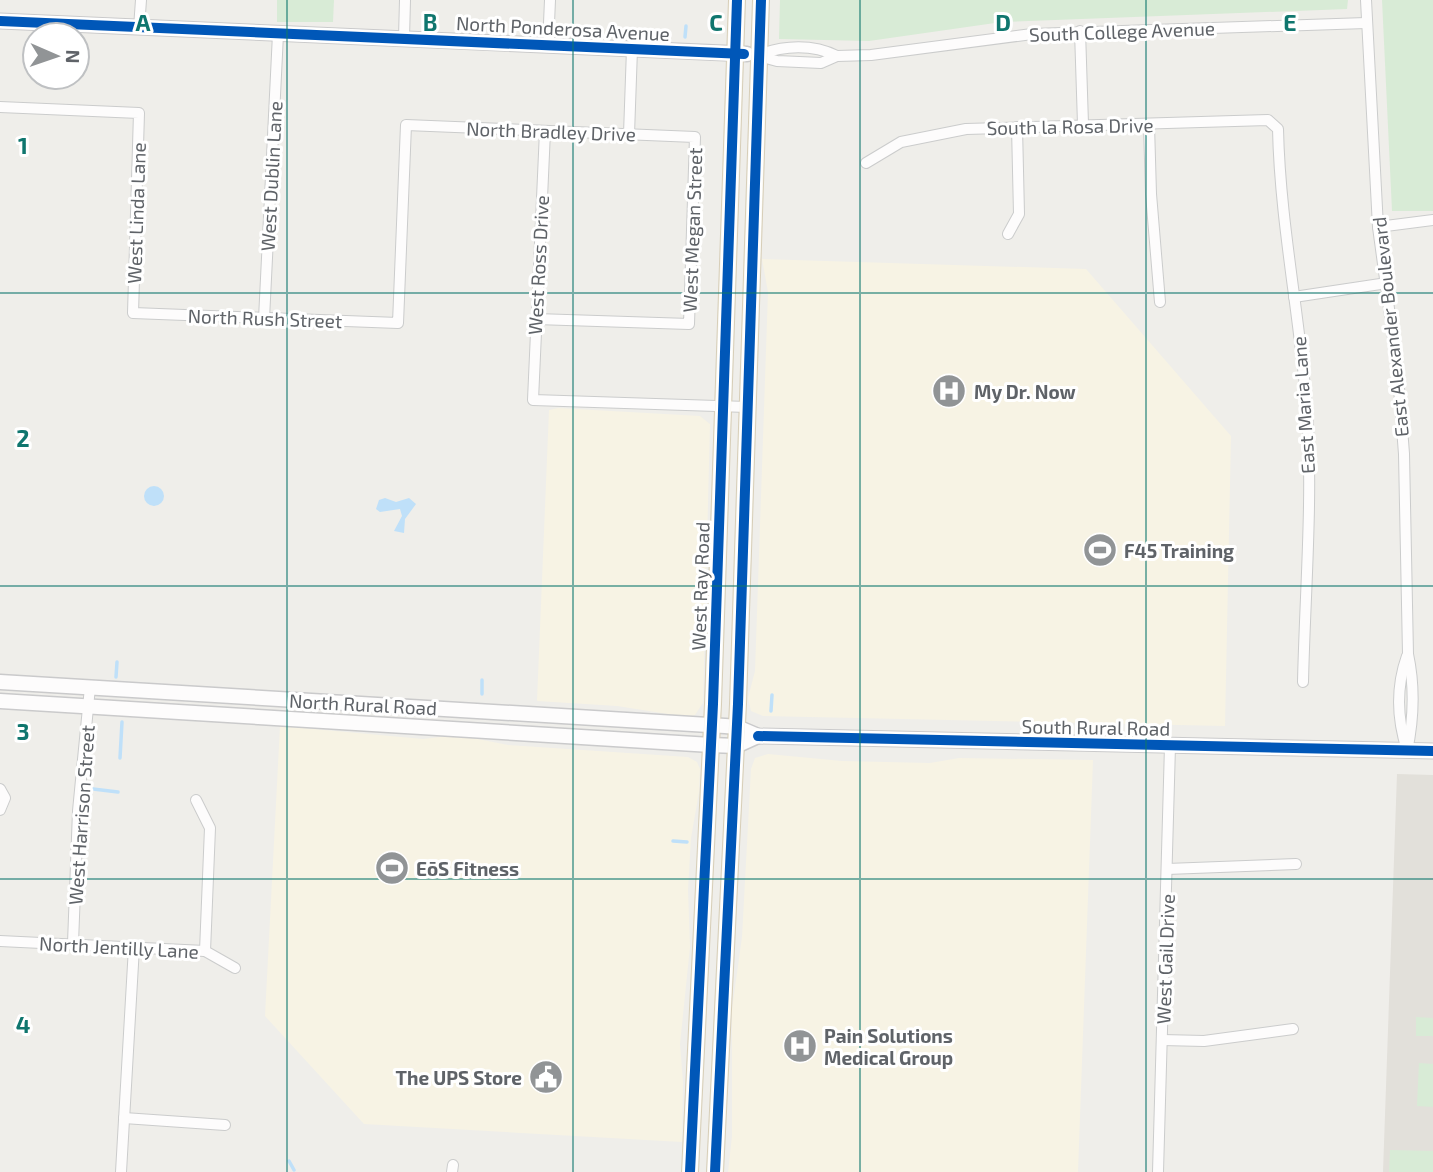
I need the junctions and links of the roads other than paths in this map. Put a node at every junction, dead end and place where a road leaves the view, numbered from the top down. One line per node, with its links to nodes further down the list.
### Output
1 (141, 0): 9 (street)
2 (405, 0): 12 (street)
3 (550, 0): 13 (street)
4 (737, 0): 15 (main road, West Ray Road)
5 (761, 0): 15 (main road, West Ray Road)
6 (1366, 0): 8 (street, East Alexander Boulevard)
7 (0, 21): 9 (main road, North Ponderosa Avenue)
8 (1366, 23): 10 (street, South College Avenue); 26 (street, East Alexander Boulevard)
9 (139, 28): 11 (main road, North Ponderosa Avenue)
10 (1080, 31): 15 (street, South College Avenue); 17 (street)
11 (278, 34): 12 (main road, North Ponderosa Avenue); 32 (street, West Dublin Lane)
12 (404, 38): 13 (main road, North Ponderosa Avenue)
13 (548, 46): 14 (main road, North Ponderosa Avenue)
14 (632, 49): 15 (main road, North Ponderosa Avenue); 22 (street)
15 (747, 54): 35 (main road, West Ray Road); 36 (main road, West Ray Road)
16 (0, 107): 31 (street, West Linda Lane)
17 (1083, 124): 18 (street, South la Rosa Drive); 19 (street, South la Rosa Drive)
18 (1149, 125): 20 (street, South la Rosa Drive); 30 (street)
19 (1017, 127): 24 (street, South la Rosa Drive); 27 (street)
20 (1278, 129): 29 (street, East Maria Lane)
21 (545, 131): 22 (street, North Bradley Drive); 33 (street, West Ross Drive); 34 (street, North Bradley Drive)
22 (629, 134): 23 (street, North Bradley Drive)
23 (695, 136): 33 (street, West Megan Street)
24 (866, 163)
25 (1433, 220): 26 (street)
26 (1378, 227): 28 (street, East Alexander Boulevard)
27 (1008, 234)
28 (1387, 283): 29 (street); 46 (street, East Alexander Boulevard)
29 (1294, 297): 38 (street, East Maria Lane)
30 (1160, 302)
31 (133, 313): 32 (street, North Rush Street)
32 (264, 319): 34 (street, North Rush Street)
33 (536, 319): 36 (street, West Ross Drive)
34 (398, 323)
35 (747, 407): 36 (street); 42 (main road, West Ray Road)
36 (723, 408): 42 (main road, West Ray Road)
37 (0, 682): 39 (main road, North Rural Road)
38 (1303, 682)
39 (90, 687): 41 (street, West Harrison Street); 42 (main road, North Rural Road)
40 (0, 701): 41 (main road, North Rural Road)
41 (88, 707): 44 (main road, North Rural Road); 54 (street, West Harrison Street)
42 (725, 726): 43 (main road, South Rural Road); 44 (main road, West Ray Road); 44 (main road, West Ray Road)
43 (758, 737): 44 (main road, South Rural Road); 45 (main road, South Rural Road)
44 (724, 745): 60 (main road, West Ray Road); 61 (main road, West Ray Road)
45 (1170, 746): 46 (main road, South Rural Road); 52 (street, West Gail Drive)
46 (1407, 751): 47 (main road, South Rural Road)
47 (1433, 751)
48 (0, 789): 50 (street)
49 (196, 800): 56 (street)
50 (0, 810)
51 (1296, 864): 52 (street)
52 (1167, 869): 59 (street, West Gail Drive)
53 (0, 941): 54 (street, North Jentilly Lane)
54 (73, 943): 55 (street, North Jentilly Lane)
55 (134, 947): 56 (street, North Jentilly Lane); 62 (street)
56 (205, 951): 57 (street, North Jentilly Lane)
57 (235, 968)
58 (1293, 1028): 59 (street)
59 (1162, 1040): 67 (street, West Gail Drive)
60 (695, 1064): 61 (main road); 65 (main road, West Ray Road)
61 (719, 1066): 66 (main road, West Ray Road)
62 (124, 1118): 63 (street); 64 (street)
63 (225, 1125)
64 (121, 1172)
65 (690, 1172)
66 (715, 1172)
67 (1158, 1172)

